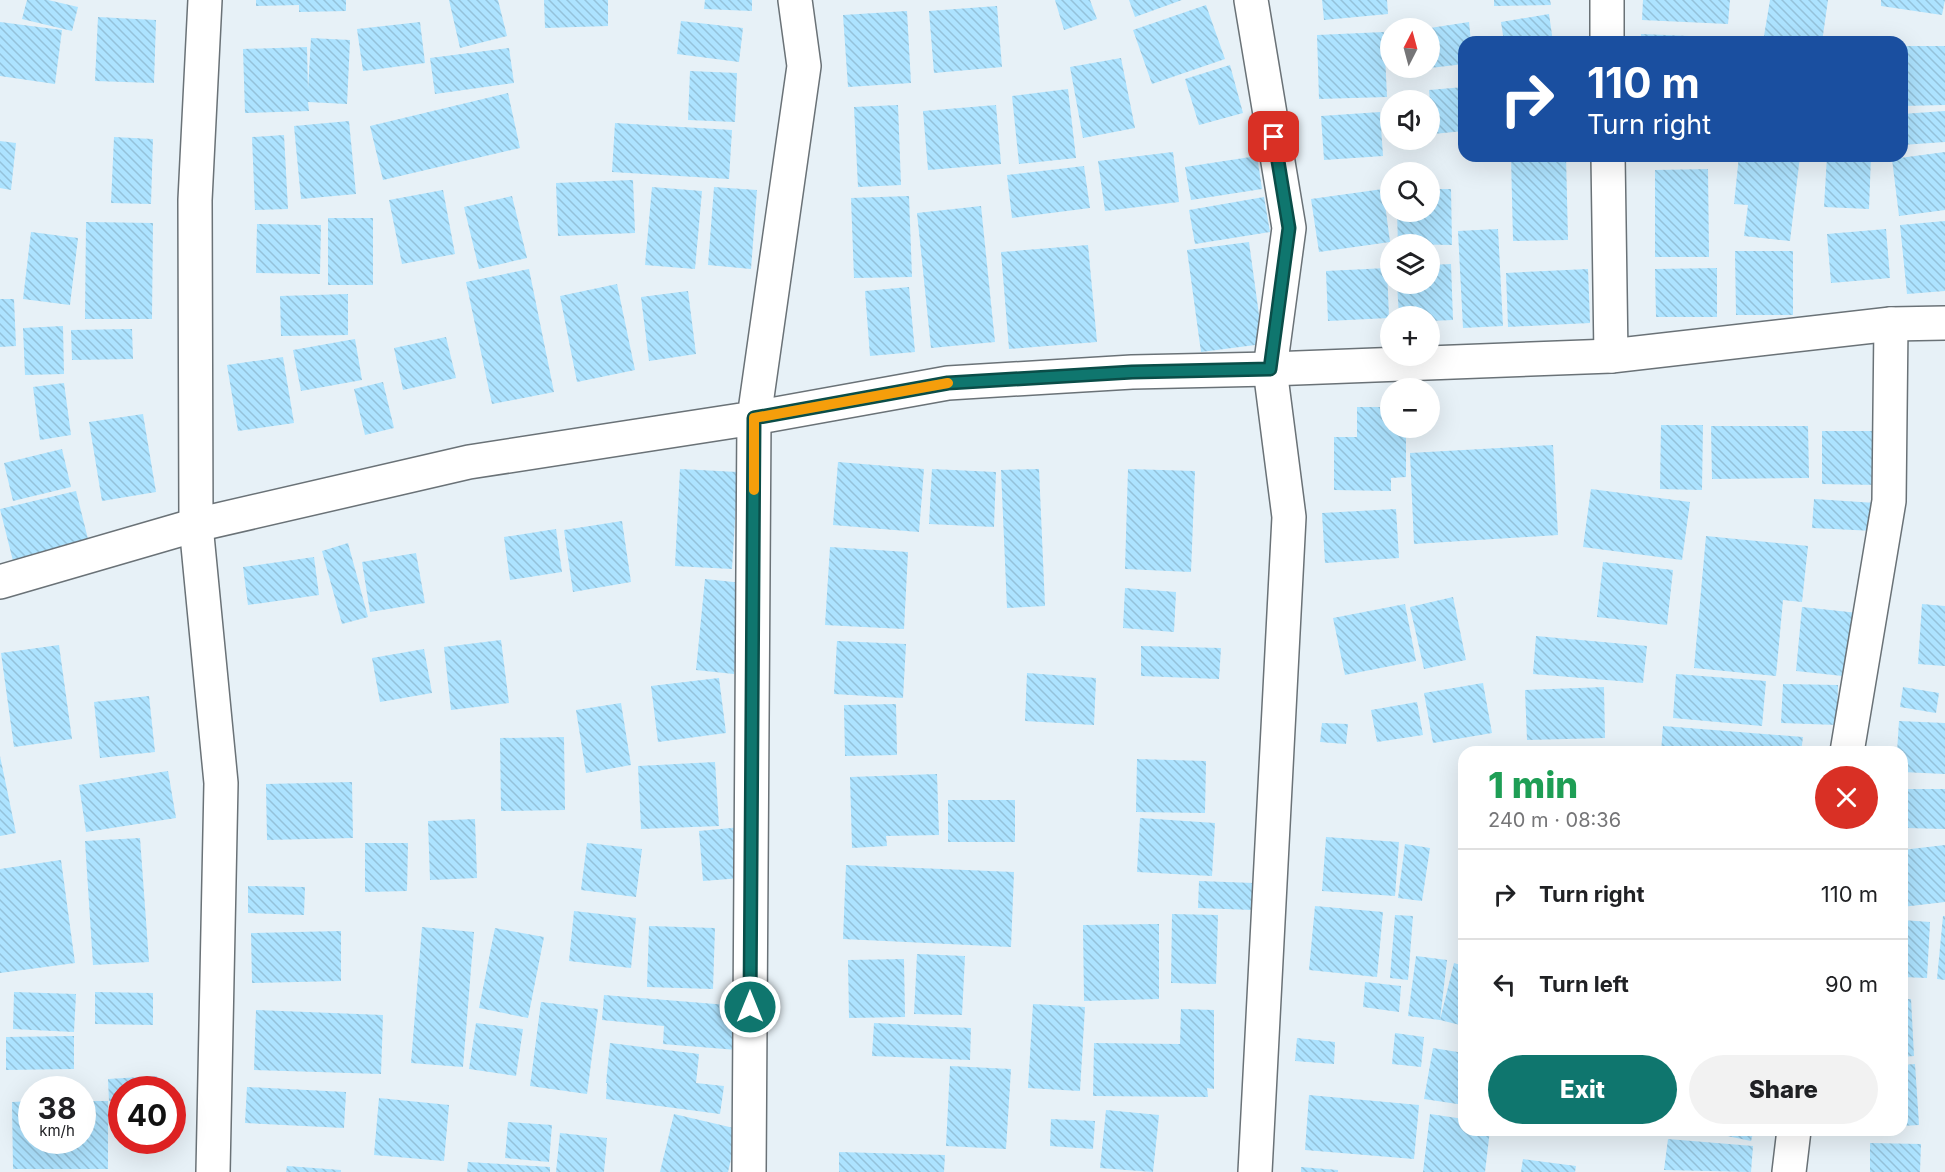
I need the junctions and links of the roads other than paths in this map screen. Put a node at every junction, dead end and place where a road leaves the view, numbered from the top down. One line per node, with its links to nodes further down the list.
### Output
1 (205, 0): 12 (street)
2 (795, 0): 11 (street)
3 (1251, 0): 10 (street)
4 (1607, 0): 5 (street)
5 (1607, 36)
6 (1608, 162): 9 (street)
7 (1945, 323): 8 (street)
8 (1891, 324): 9 (street); 14 (street)
9 (1611, 356): 10 (street)
10 (1270, 369): 11 (street); 18 (street)
11 (754, 418): 12 (street); 17 (street)
12 (196, 525): 13 (street); 16 (street)
13 (0, 582)
14 (1848, 746)
15 (1793, 1136): 19 (street)
16 (213, 1172)
17 (749, 1172)
18 (1255, 1172)
19 (1789, 1172)

